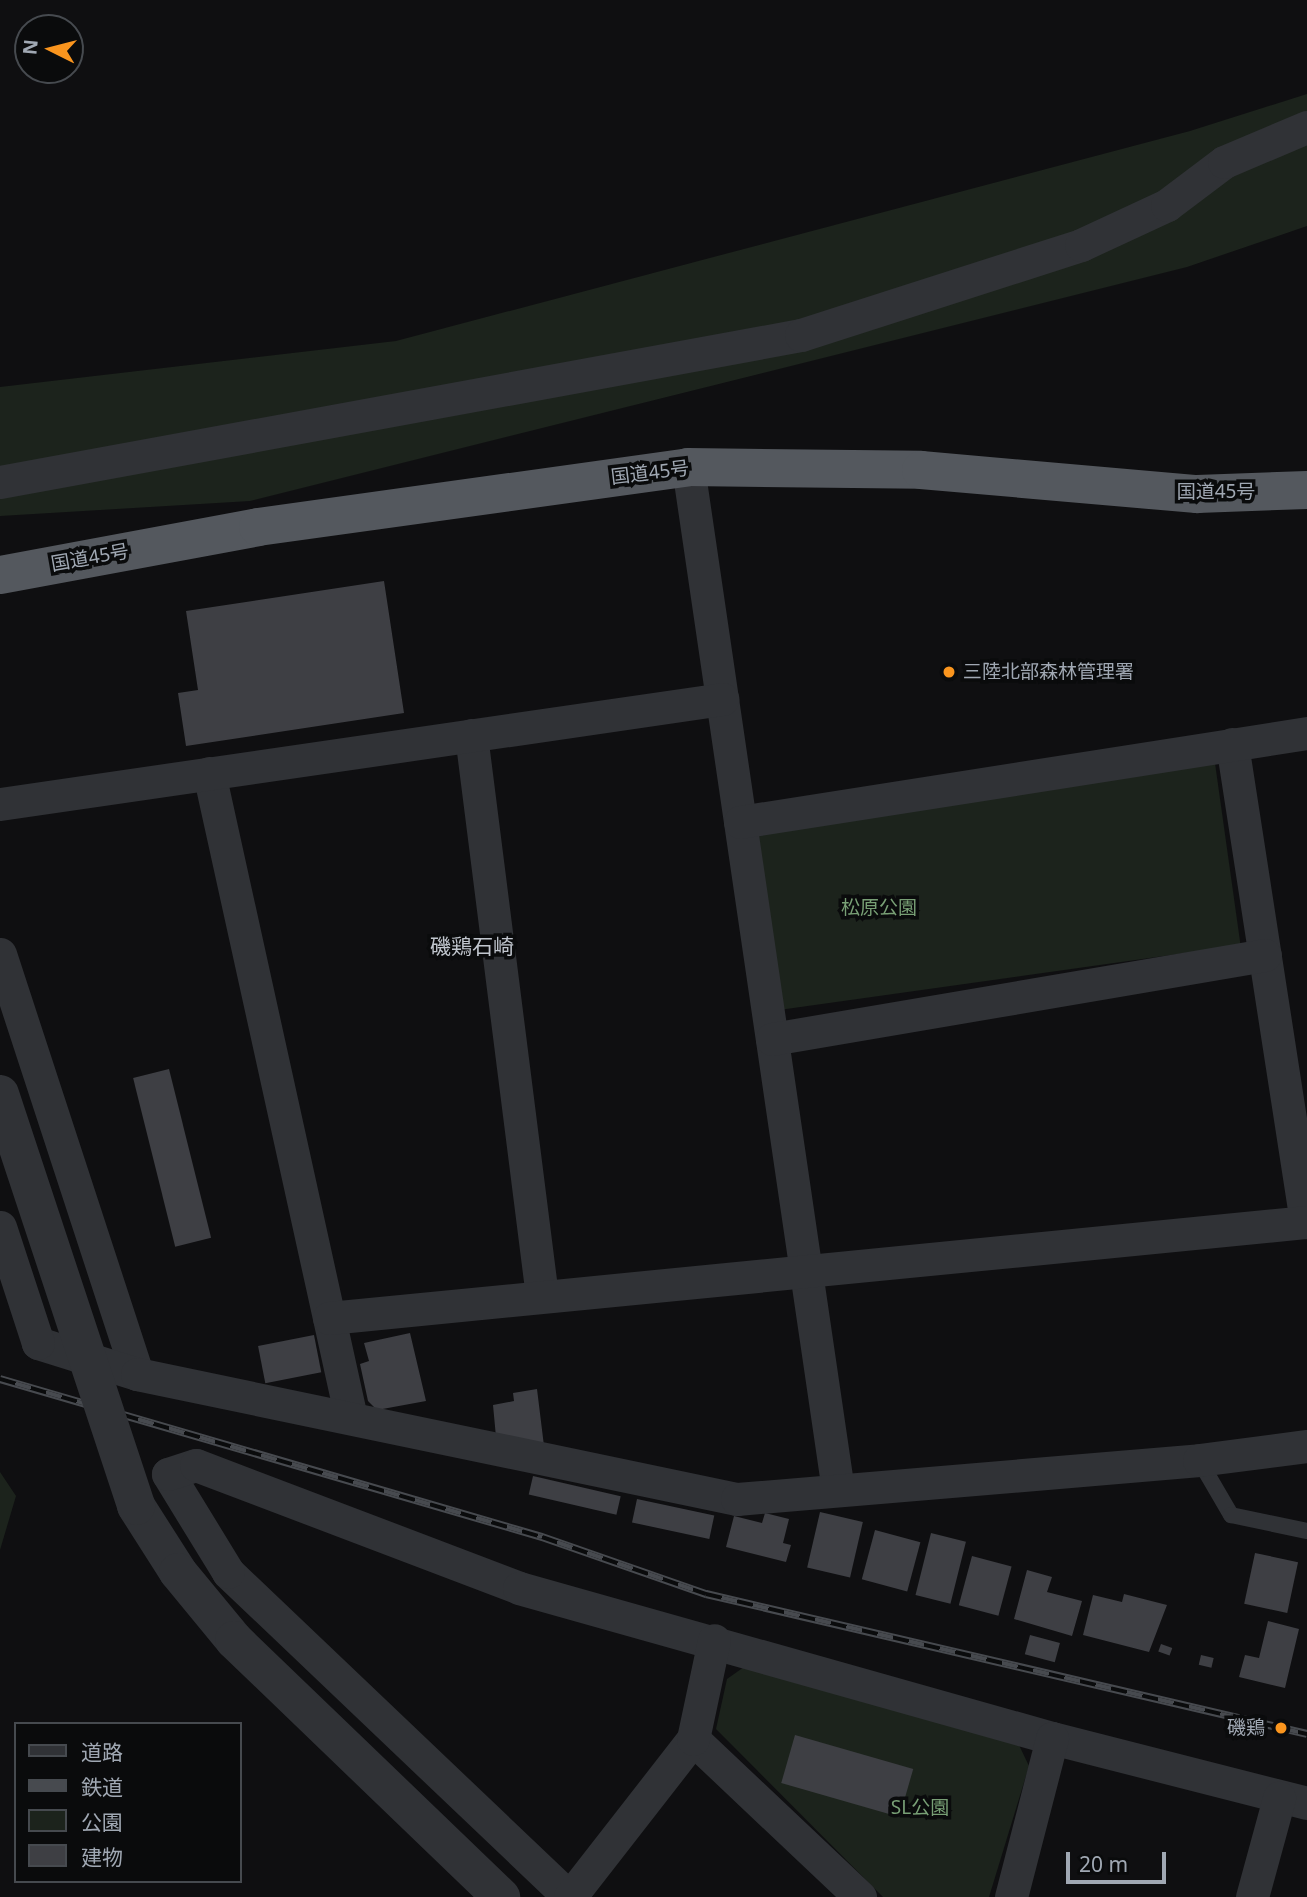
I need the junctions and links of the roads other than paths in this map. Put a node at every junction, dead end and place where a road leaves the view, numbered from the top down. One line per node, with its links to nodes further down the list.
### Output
1 (1307, 127): 3 (street)
2 (688, 467): 4 (highway, 国道45号); 5 (highway, 国道45号); 6 (street)
3 (0, 482)
4 (1307, 490)
5 (0, 575)
6 (722, 699): 8 (street); 12 (street)
7 (1307, 733): 9 (street)
8 (471, 735): 10 (street); 20 (street)
9 (1232, 744): 12 (street); 14 (street)
10 (209, 773): 11 (street); 21 (street)
11 (0, 803)
12 (740, 822): 15 (street)
13 (0, 954): 22 (street)
14 (1265, 955): 15 (street); 17 (street)
15 (772, 1039): 19 (street)
16 (0, 1094): 32 (street, bridge)
17 (1306, 1222): 19 (street)
18 (0, 1227): 22 (street)
19 (806, 1271): 20 (street); 26 (street)
20 (542, 1296): 21 (street)
21 (329, 1318): 23 (street)
22 (137, 1374): 23 (street)
23 (351, 1418): 26 (street)
24 (1307, 1446): 25 (street)
25 (1199, 1460): 26 (street); 27 (lane)
26 (838, 1490)
27 (1307, 1531)
28 (714, 1640): 29 (street); 30 (street); 33 (street)
29 (1052, 1738): 31 (street); 35 (street)
30 (693, 1739): 33 (street); 34 (street)
31 (1293, 1801): 36 (street)
32 (501, 1897)
33 (569, 1897)
34 (860, 1897)
35 (1011, 1897)
36 (1252, 1897)

